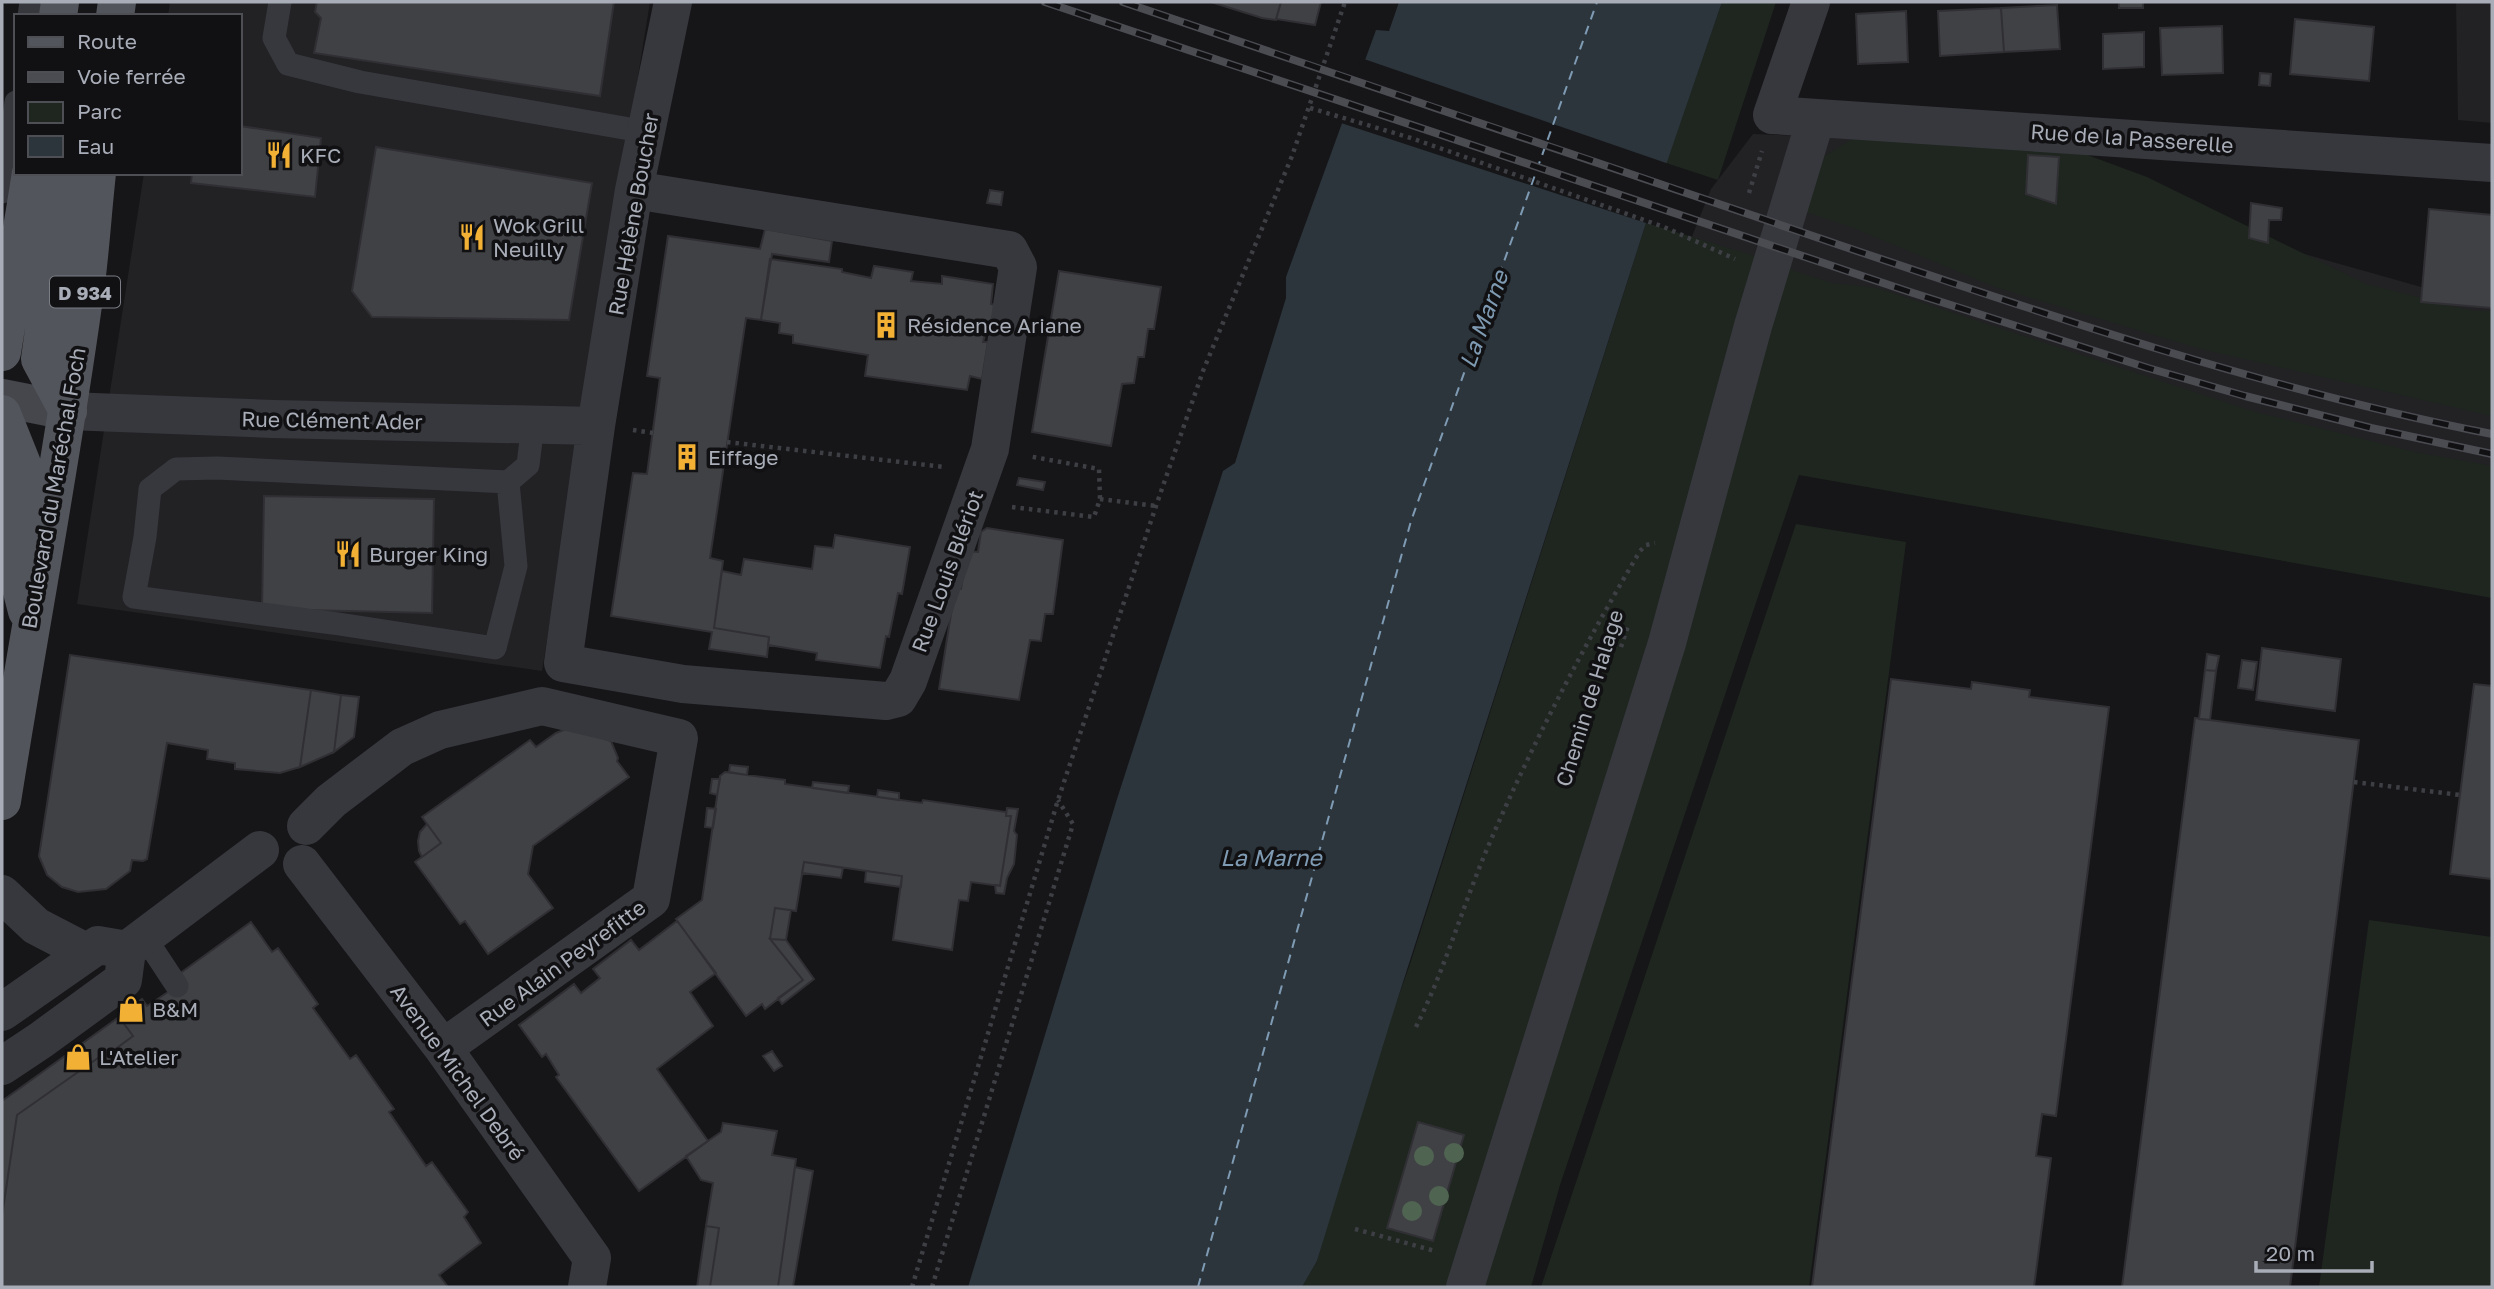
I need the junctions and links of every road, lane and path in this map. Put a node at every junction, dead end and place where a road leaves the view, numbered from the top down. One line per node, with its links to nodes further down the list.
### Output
1 (279, 2): 9 (lane)
2 (673, 2): 9 (street, Rue Hélène Boucher)
3 (1345, 2): 5 (path)
4 (1811, 2): 6 (street)
5 (1310, 108): 17 (path); 30 (path)
6 (1772, 115): 8 (street, Rue de la Passerelle); 16 (path)
7 (14, 116): 15 (lane)
8 (1816, 118): 10 (street, Rue de la Passerelle); 59 (street)
9 (647, 132): 14 (street, Rue Hélène Boucher)
10 (2492, 163)
11 (31, 175): 20 (main road)
12 (66, 175): 22 (main road)
13 (97, 175): 22 (main road, Boulevard du Maréchal Foch / D 934)
14 (634, 190): 25 (street, Rue Hélène Boucher); 27 (street, Rue Louis Blériot)
15 (2, 192)
16 (1745, 206)
17 (1693, 240)
18 (1734, 244): 19 (path)
19 (1727, 269)
20 (2, 352)
21 (2, 398): 22 (main road)
22 (68, 411): 24 (street, Rue Clément Ader); 35 (main road, Boulevard du Maréchal Foch / D 934)
23 (2, 414): 35 (main road)
24 (533, 424): 25 (street, Rue Clément Ader); 28 (lane)
25 (596, 426): 27 (street, Rue Louis Blériot)
26 (727, 442): 27 (path)
27 (982, 474): 29 (path); 29 (path)
28 (508, 482): 28 (lane)
29 (1100, 499): 30 (path)
30 (1156, 506): 39 (path)
31 (1657, 533): 32 (path)
32 (1654, 542): 33 (path); 49 (path)
33 (1650, 556)
34 (1629, 622): 36 (path, Chemin de Halage)
35 (30, 624): 40 (main road, Boulevard du Maréchal Foch / D 934)
36 (1621, 649)
37 (2354, 782): 38 (path)
38 (2460, 795)
39 (1058, 800): 57 (path); 58 (path)
40 (2, 801)
41 (306, 826): 42 (street); 43 (street); 50 (street, Rue Alain Peyrefitte)
42 (260, 850): 43 (street); 45 (street)
43 (302, 864): 50 (street, Avenue Michel Debré)
44 (2, 894): 46 (street)
45 (136, 943): 46 (street); 47 (lane); 51 (street)
46 (86, 952): 48 (street)
47 (177, 986)
48 (2, 1012)
49 (1416, 1027)
50 (443, 1048): 56 (street, Avenue Michel Debré)
51 (2, 1066)
52 (1356, 1229): 54 (path)
53 (1439, 1239): 54 (path)
54 (1435, 1251): 55 (path)
55 (1432, 1263)
56 (587, 1287)
57 (912, 1287)
58 (932, 1287)
59 (1465, 1287)

